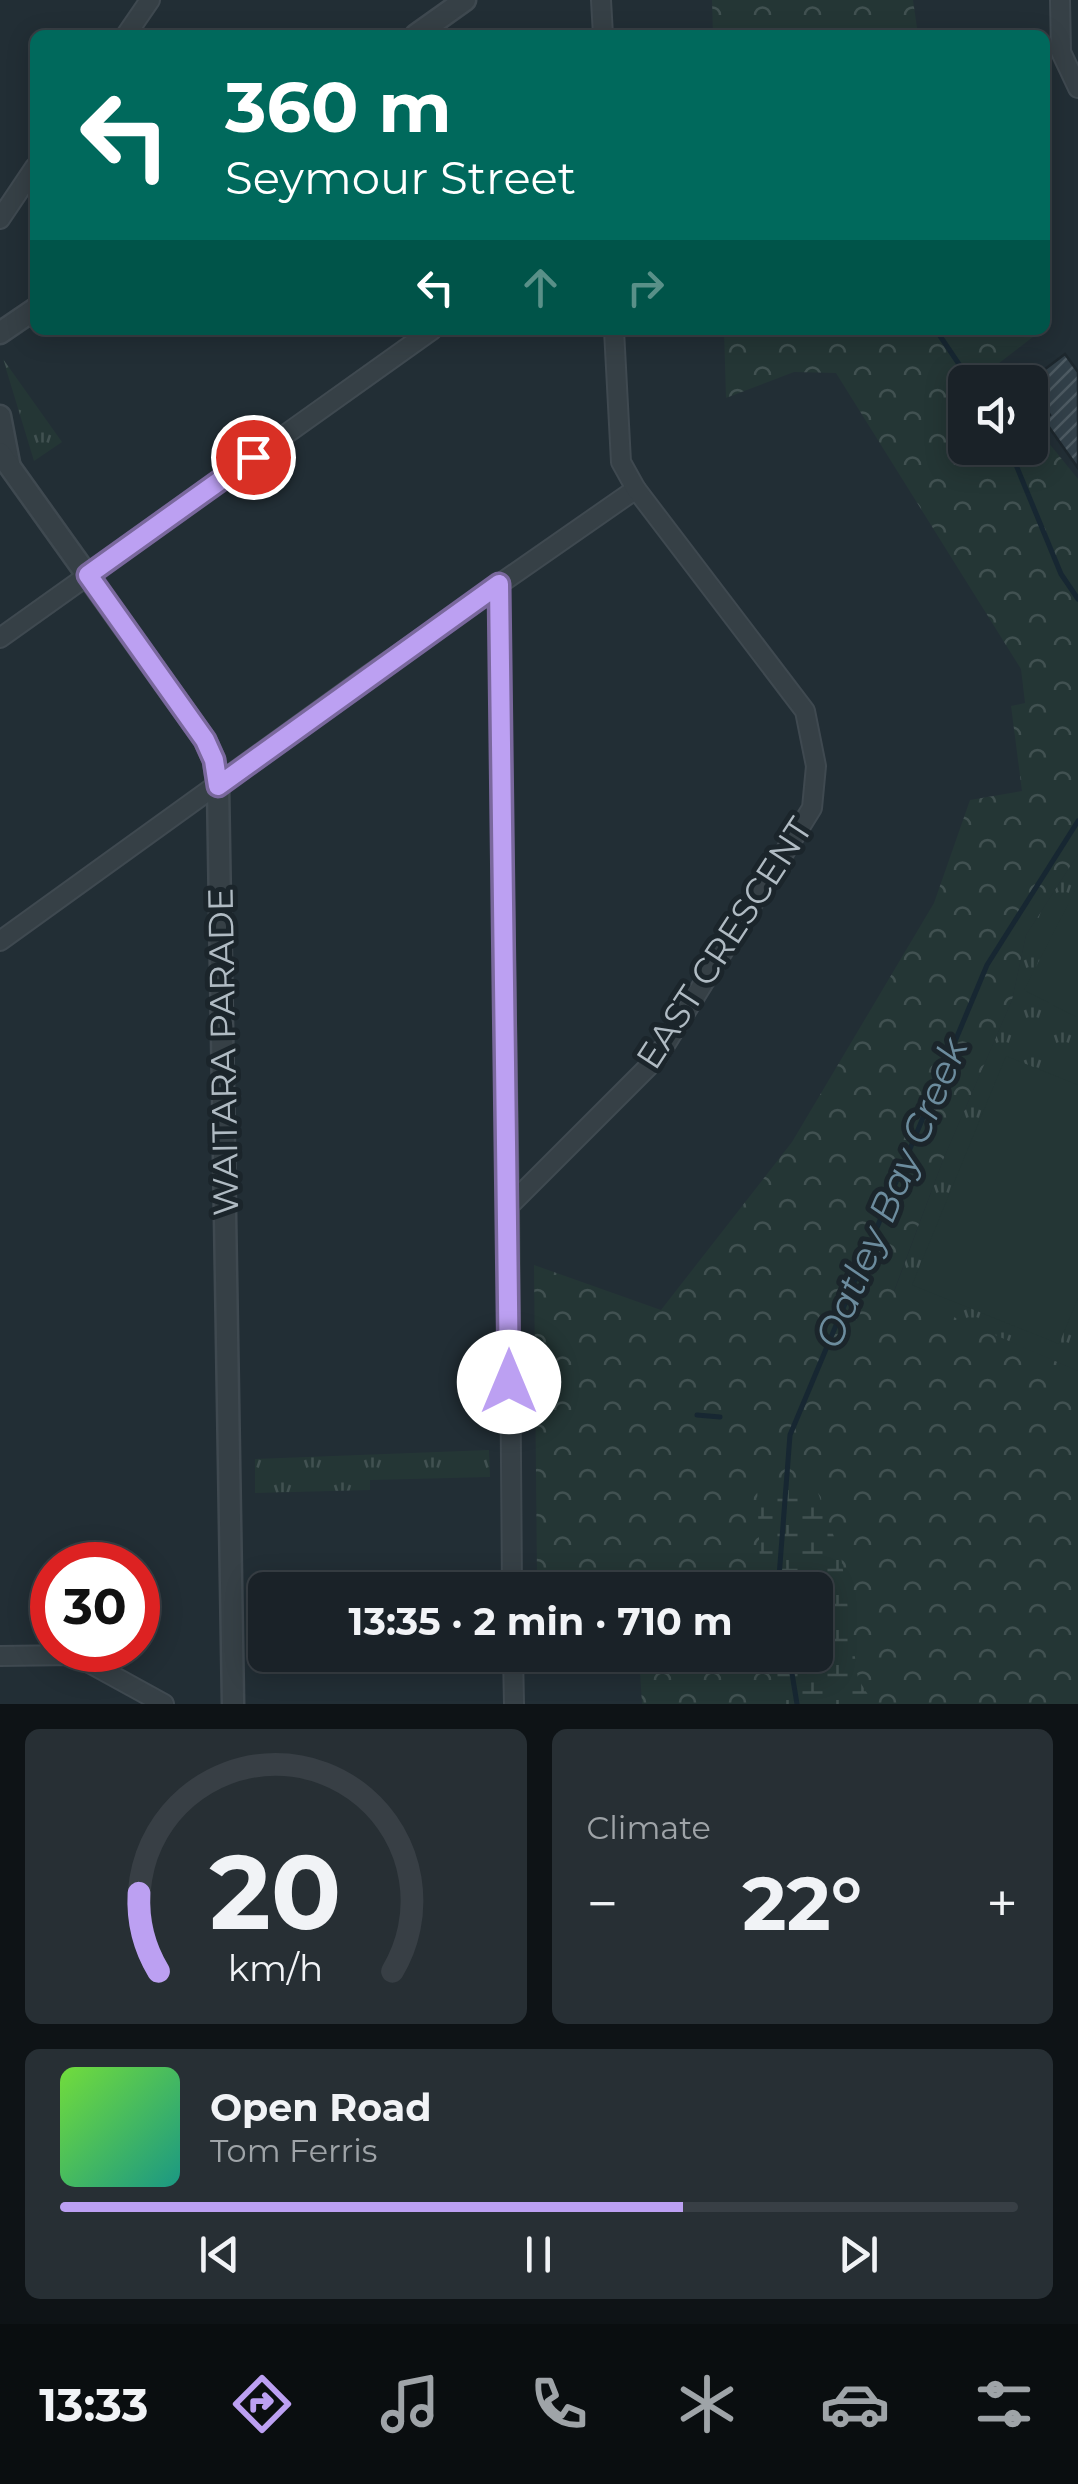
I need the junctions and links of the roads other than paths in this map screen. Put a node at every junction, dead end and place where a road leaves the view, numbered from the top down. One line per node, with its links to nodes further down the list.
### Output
1 (150, 0): 5 (street)
2 (465, 0): 6 (street)
3 (601, 0): 7 (street)
4 (1060, 0): 8 (street)
5 (129, 30)
6 (423, 30)
7 (602, 30)
8 (1078, 88)
9 (30, 175): 10 (street)
10 (0, 218)
11 (30, 312): 12 (street)
12 (0, 333)
13 (425, 335): 18 (street)
14 (614, 335): 17 (street, EAST CRESCENT)
15 (0, 416): 16 (street, WAITARA PARADE)
16 (4, 459): 18 (street, WAITARA PARADE)
17 (636, 489): 19 (street); 23 (street, EAST CRESCENT)
18 (88, 575): 20 (street); 21 (street, WAITARA PARADE)
19 (499, 584): 21 (street); 23 (street)
20 (0, 638)
21 (218, 786): 22 (street); 28 (street, WAITARA PARADE)
22 (0, 941)
23 (509, 1206): 24 (street)
24 (512, 1572)
25 (4, 1652): 27 (street)
26 (513, 1672): 29 (street)
27 (164, 1704)
28 (234, 1704)
29 (514, 1704)

